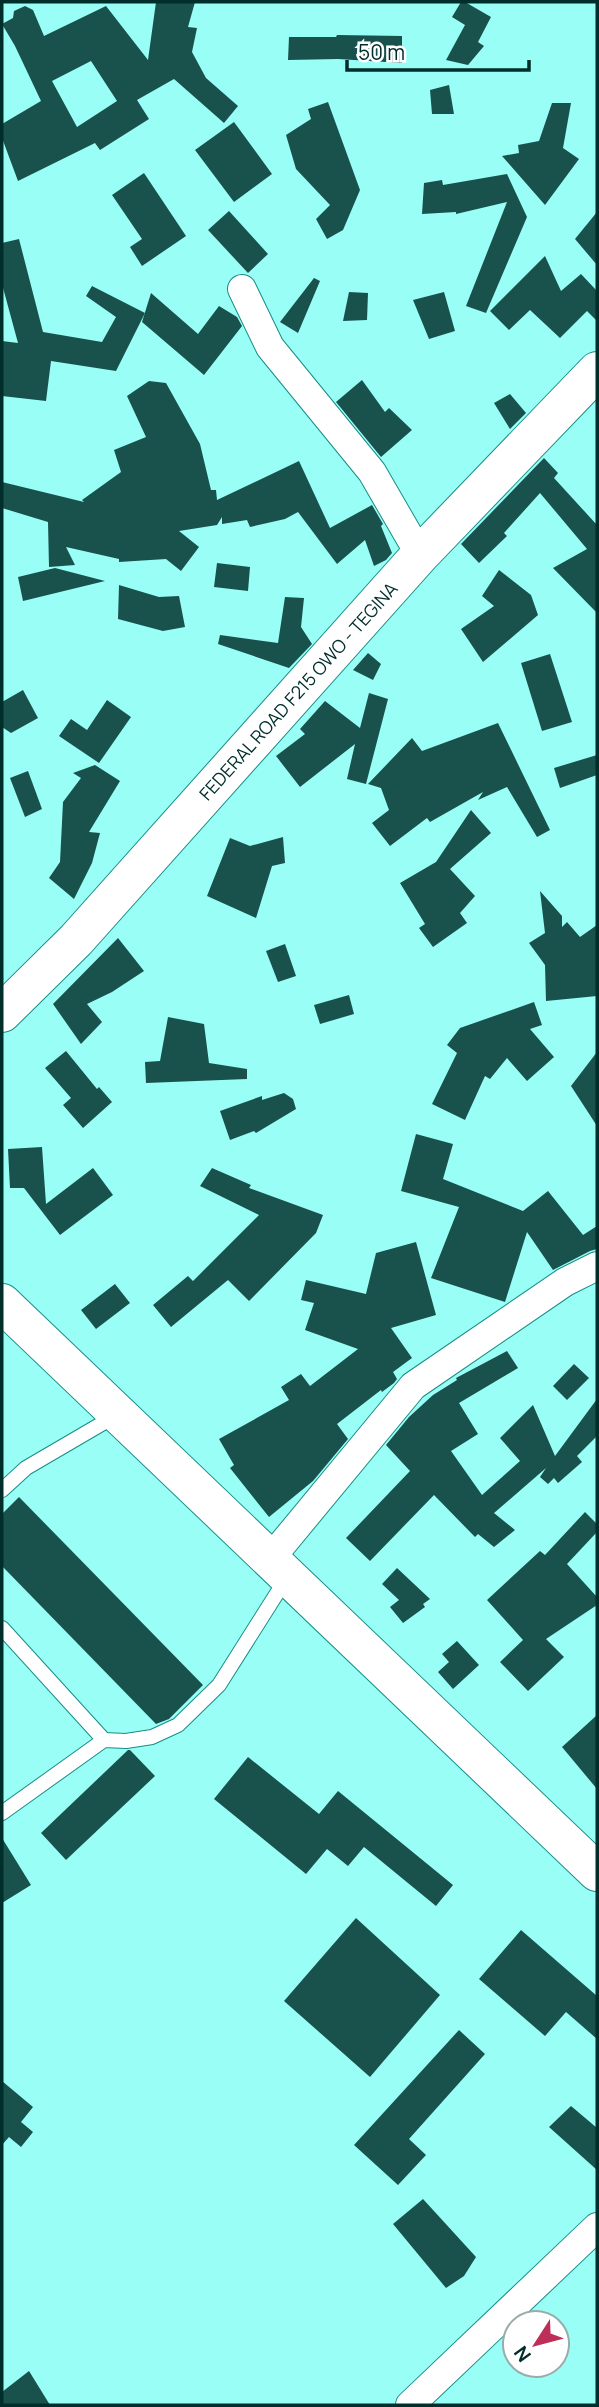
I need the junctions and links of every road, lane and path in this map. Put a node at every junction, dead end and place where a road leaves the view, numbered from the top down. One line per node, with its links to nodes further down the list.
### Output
1 (242, 289): 3 (street)
2 (597, 371): 3 (main road, FEDERAL ROAD F215 OWO - TEGINA)
3 (420, 555): 4 (main road, FEDERAL ROAD F215 OWO - TEGINA)
4 (2, 1013)
5 (597, 1266): 9 (street)
6 (2, 1303): 7 (main road)
7 (119, 1413): 8 (lane); 9 (main road)
8 (2, 1490)
9 (279, 1567): 11 (lane); 13 (main road)
10 (2, 1628): 11 (lane)
11 (104, 1740): 12 (lane)
12 (2, 1813)
13 (597, 1872)
14 (597, 2227): 15 (street)
15 (410, 2405)

